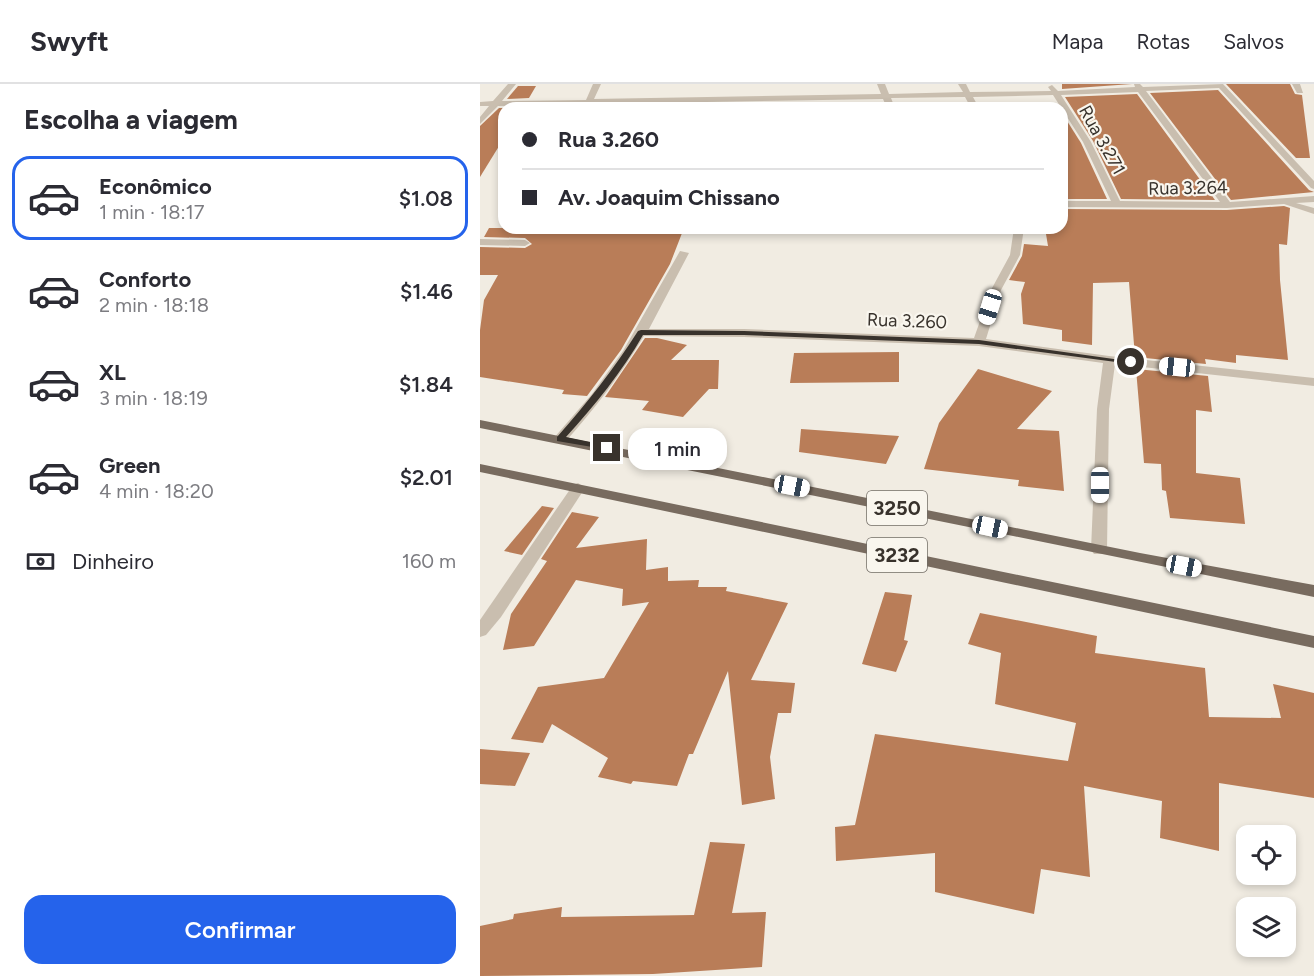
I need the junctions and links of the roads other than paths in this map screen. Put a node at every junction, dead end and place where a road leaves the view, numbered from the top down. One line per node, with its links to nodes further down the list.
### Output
1 (512, 84): 20 (street)
2 (597, 84): 13 (street)
3 (881, 84): 11 (street)
4 (962, 84): 10 (street)
5 (1050, 84): 8 (street, Rua 3.271)
6 (1220, 85): 7 (street); 24 (street)
7 (1138, 87): 8 (street); 29 (street)
8 (1056, 93): 10 (street); 18 (street, Rua 3.271)
9 (802, 94): 11 (street); 12 (street); 15 (street)
10 (967, 94): 11 (street); 17 (street)
11 (885, 95): 16 (street)
12 (689, 100): 14 (street)
13 (588, 102)
14 (648, 102)
15 (804, 102)
16 (888, 102)
17 (972, 102)
18 (1062, 102)
19 (480, 104): 20 (street)
20 (495, 104): 21 (street); 23 (street)
21 (498, 104)
22 (1068, 112): 28 (street, Rua 3.271)
23 (480, 122)
24 (1314, 186)
25 (1314, 199): 26 (street, Rua 3.264)
26 (1280, 201): 29 (street, Rua 3.264); 30 (street)
27 (1068, 204): 28 (street, Rua 3.264)
28 (1118, 205): 29 (street, Rua 3.264)
29 (1227, 205)
30 (1314, 211)
31 (1018, 234): 36 (street)
32 (480, 242): 33 (street)
33 (525, 243)
34 (684, 254): 35 (street)
35 (641, 332): 36 (street, Rua 3.260); 40 (street)
36 (979, 342): 37 (street, Rua 3.260)
37 (1109, 360): 38 (street, Rua 3.260); 43 (street)
38 (1314, 382)
39 (480, 424): 40 (main road, 3250)
40 (560, 439): 43 (main road, 3250)
41 (480, 468): 42 (main road, 3232)
42 (578, 488): 45 (street); 46 (main road, 3232)
43 (1099, 550): 44 (main road, 3250)
44 (1314, 591)
45 (480, 631)
46 (1314, 642)

